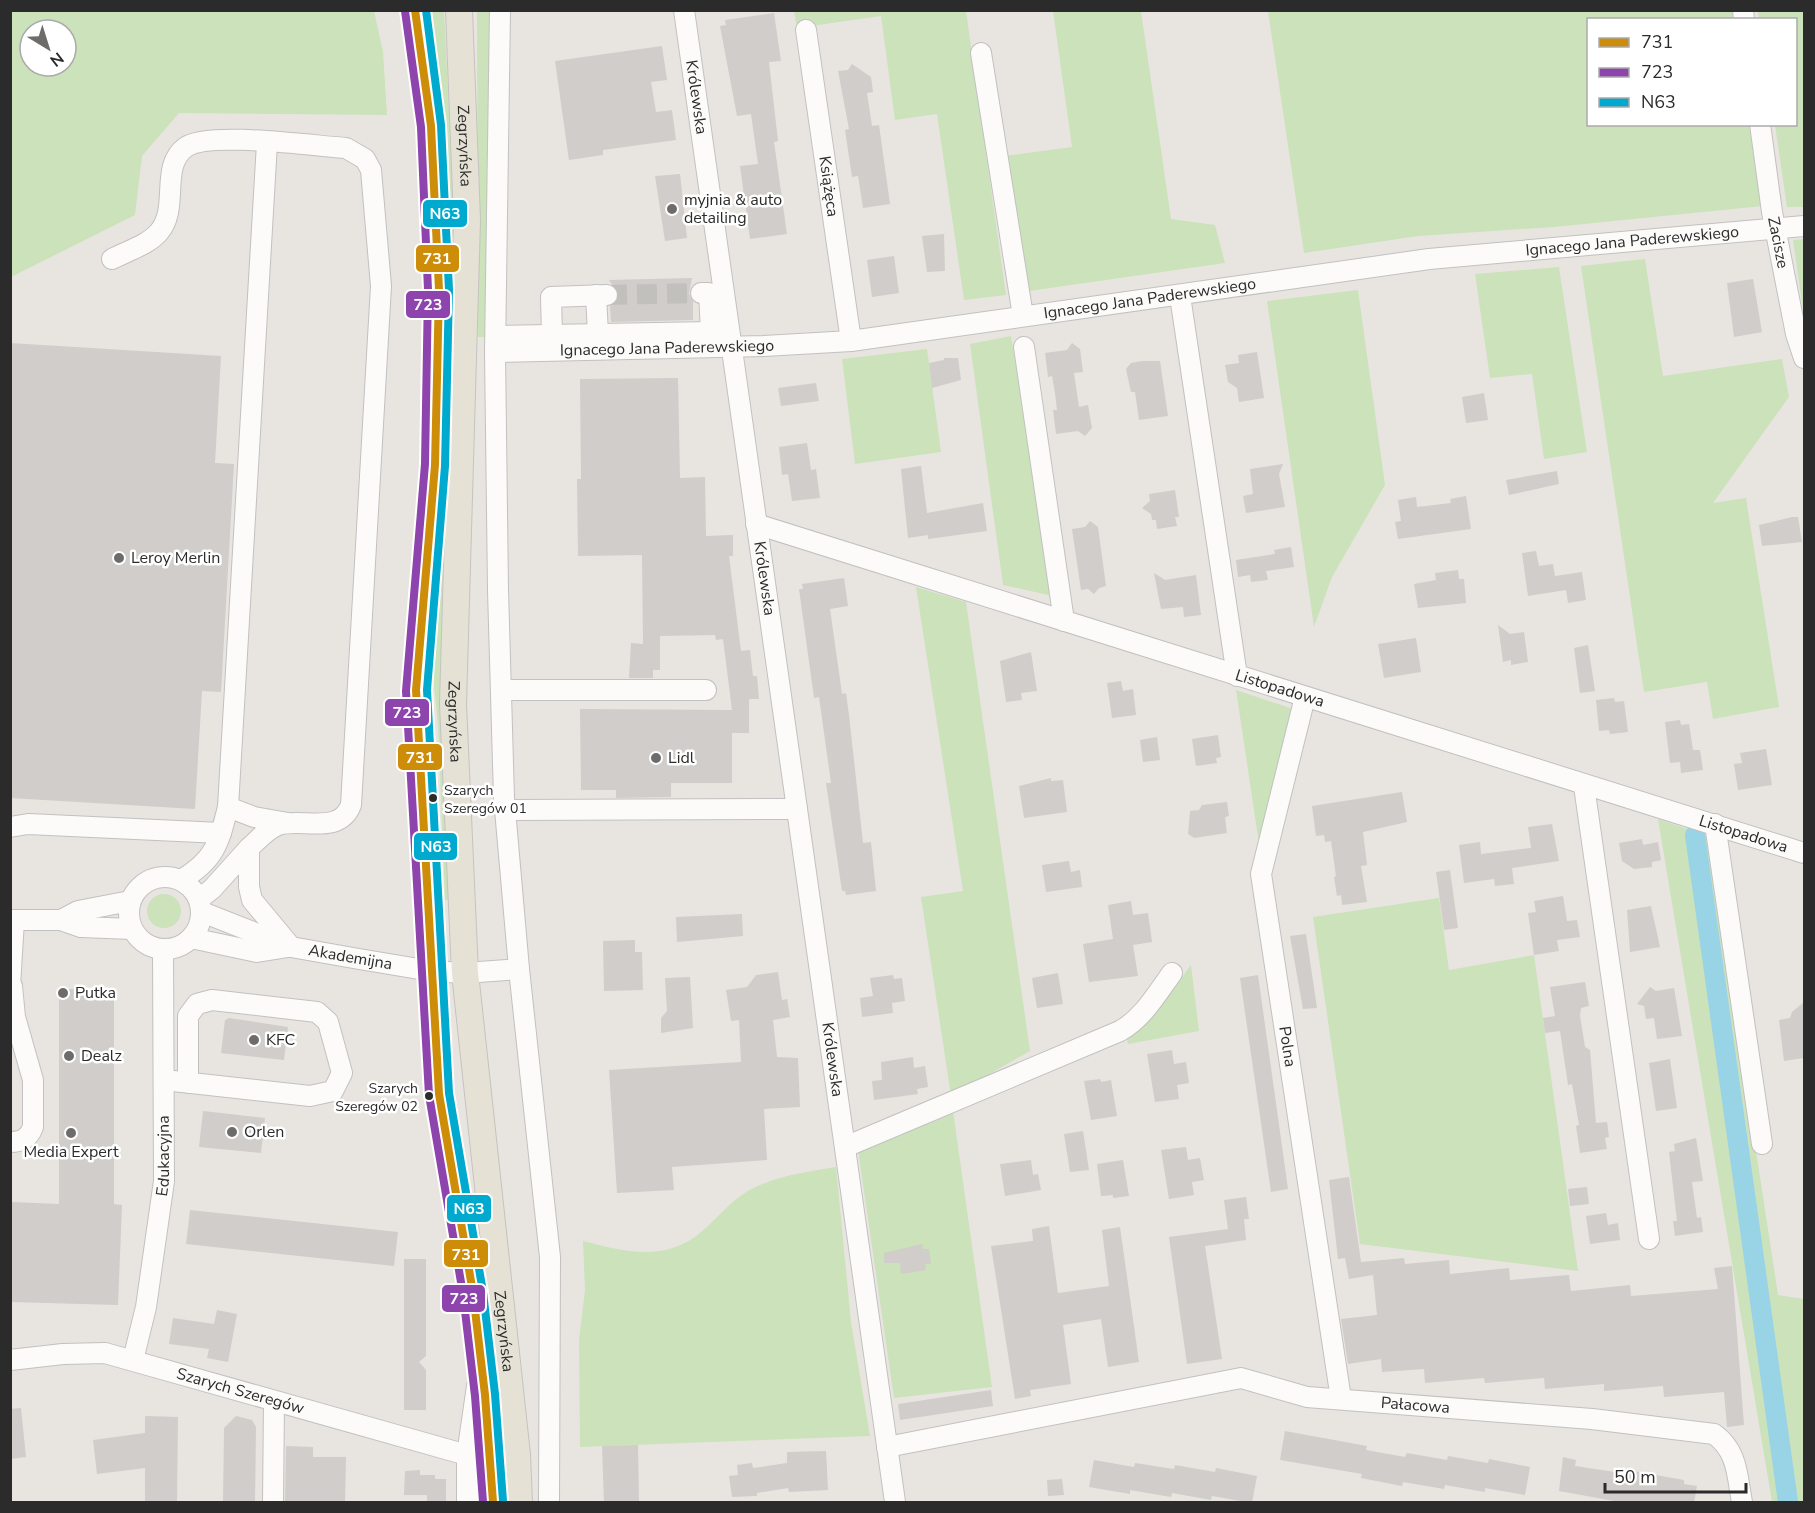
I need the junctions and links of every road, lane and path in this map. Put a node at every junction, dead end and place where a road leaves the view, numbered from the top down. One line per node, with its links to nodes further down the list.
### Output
1 (415, 10): 48 (main road, Zegrzyńska)
2 (459, 10): 49 (main road, Zegrzyńska)
3 (500, 10): 18 (street)
4 (684, 10): 19 (street, Królewska)
5 (806, 30): 17 (street, Książęca)
6 (981, 53): 14 (street)
7 (1760, 126): 10 (street, Zacisze)
8 (267, 143): 11 (street); 29 (street); 32 (street)
9 (1804, 226): 10 (street, Ignacego Jana Paderewskiego)
10 (1777, 229): 13 (street, Ignacego Jana Paderewskiego); 21 (street, Zacisze)
11 (112, 259)
12 (701, 293): 15 (street)
13 (1180, 296): 14 (street, Ignacego Jana Paderewskiego); 24 (street)
14 (1023, 316): 17 (street, Ignacego Jana Paderewskiego)
15 (598, 334): 16 (street); 16 (street)
16 (552, 335): 18 (street)
17 (851, 341): 19 (street, Ignacego Jana Paderewskiego)
18 (496, 344): 19 (street, Ignacego Jana Paderewskiego); 25 (street)
19 (731, 347): 22 (street, Królewska)
20 (1024, 347): 23 (street)
21 (1804, 358)
22 (756, 524): 23 (street, Listopadowa); 30 (street, Królewska)
23 (1064, 621): 24 (street, Listopadowa)
24 (1237, 676): 27 (street, Listopadowa)
25 (501, 690): 26 (street); 31 (street)
26 (706, 690)
27 (1305, 698): 28 (street, Listopadowa); 62 (street, Polna)
28 (1584, 786): 33 (street, Listopadowa); 58 (street)
29 (228, 807): 32 (street); 35 (street)
30 (797, 809): 31 (street); 57 (street, Królewska)
31 (505, 810): 47 (street)
32 (288, 823): 36 (street)
33 (1715, 824): 37 (street, Listopadowa); 56 (street)
34 (10, 827): 35 (street)
35 (221, 833): 38 (street)
36 (249, 848): 40 (street); 45 (street)
37 (1804, 855)
38 (181, 880): 39 (street); 40 (street)
39 (130, 901): 42 (street); 43 (street)
40 (200, 905): 44 (street); 45 (street, Akademijna)
41 (12, 920): 42 (street); 51 (street)
42 (61, 920): 43 (street)
43 (132, 928): 46 (street)
44 (191, 938): 45 (street, Akademijna); 46 (street)
45 (291, 947): 48 (street, Akademijna)
46 (164, 949): 53 (street, Edukacyjna)
47 (519, 969): 49 (street, Akademijna); 70 (street)
48 (431, 971): 49 (street, Akademijna); 61 (main road, Zegrzyńska)
49 (465, 973): 69 (main road, Zegrzyńska)
50 (1172, 973): 57 (street)
51 (11, 986): 52 (street)
52 (15, 1037): 55 (street)
53 (164, 1080): 54 (street); 60 (street, Edukacyjna)
54 (188, 1083): 54 (street)
55 (10, 1142)
56 (1762, 1144)
57 (845, 1147): 64 (street, Królewska)
58 (1649, 1239)
59 (10, 1360): 60 (street, Szarych Szeregów)
60 (133, 1360): 63 (street, Szarych Szeregów)
61 (481, 1362): 65 (street); 68 (main road, Zegrzyńska)
62 (1341, 1399): 64 (street, Pałacowa); 72 (street, Pałacowa)
63 (274, 1401): 65 (street, Szarych Szeregów); 66 (street)
64 (887, 1447): 71 (street, Królewska)
65 (467, 1455): 67 (street)
66 (273, 1503)
67 (467, 1503)
68 (493, 1503)
69 (519, 1503)
70 (549, 1503)
71 (895, 1503)
72 (1742, 1503)

